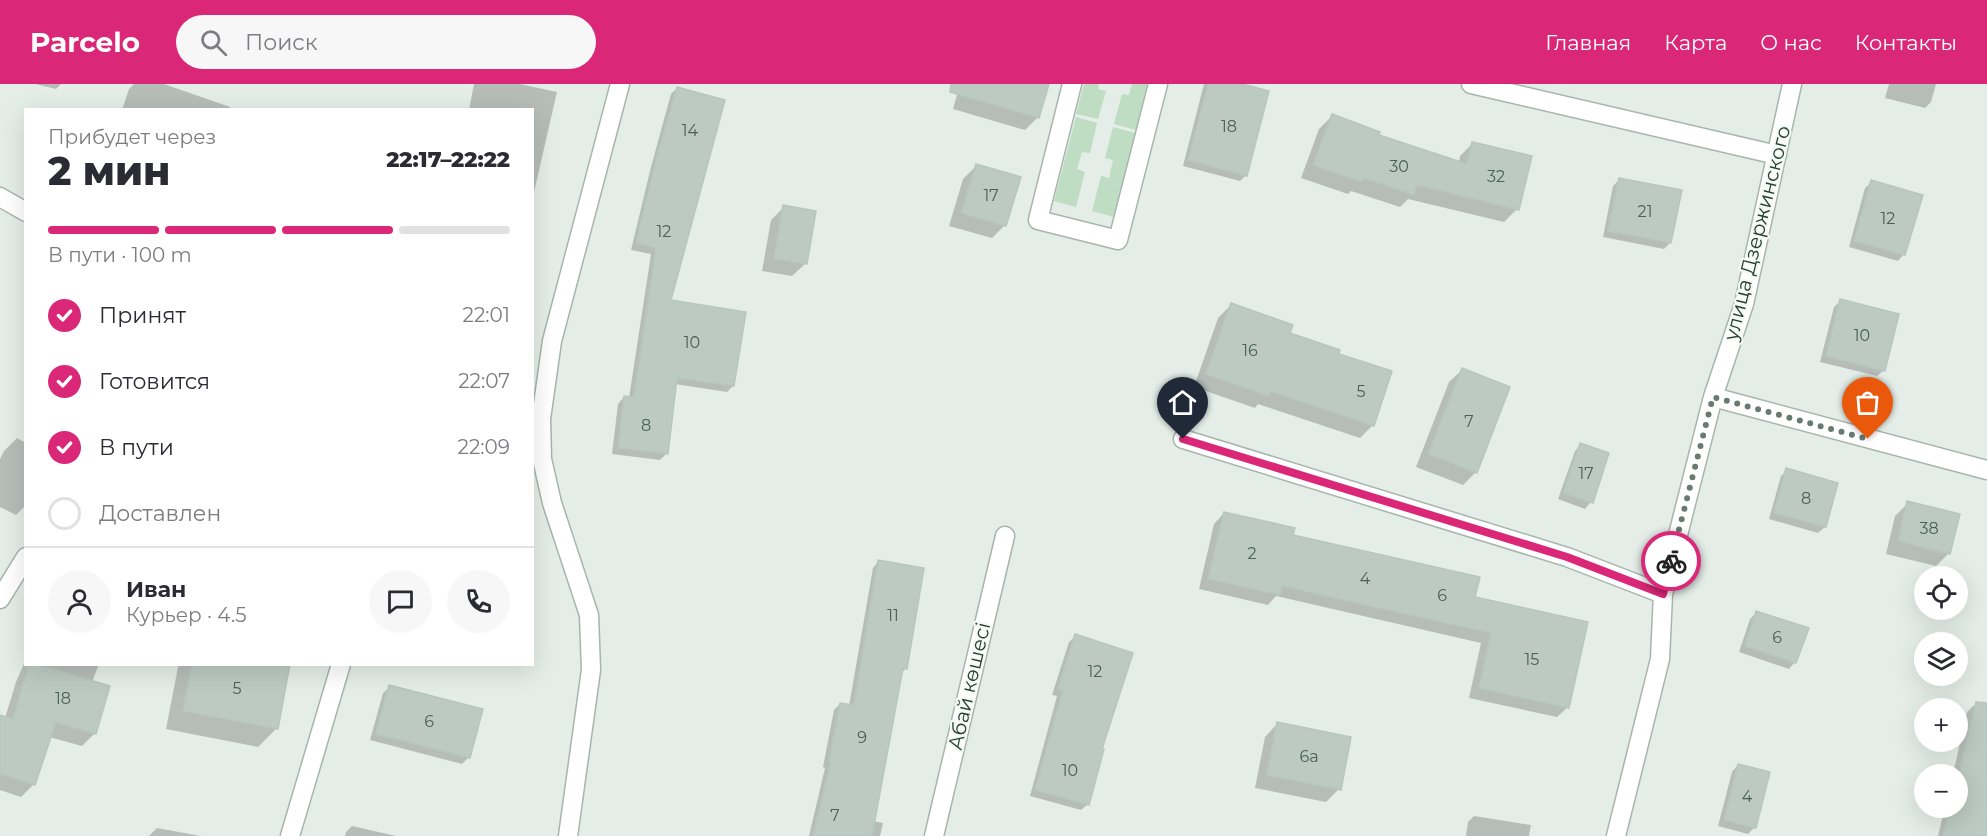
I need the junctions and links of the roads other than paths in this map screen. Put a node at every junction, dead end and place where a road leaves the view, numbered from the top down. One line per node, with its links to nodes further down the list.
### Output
1 (620, 84): 10 (street)
2 (1072, 84): 3 (street)
3 (1158, 84)
4 (1471, 84): 6 (street)
5 (1792, 84): 6 (street, улица Дзержинского)
6 (1777, 155): 9 (street, улица Дзержинского)
7 (0, 197): 8 (street)
8 (24, 211)
9 (1713, 397): 12 (street); 15 (street, улица Дзержинского)
10 (537, 418): 19 (street)
11 (1183, 439): 15 (street)
12 (1987, 470)
13 (1005, 536): 20 (street, Абай көшесі)
14 (24, 560): 16 (street)
15 (1663, 594): 21 (street, улица Дзержинского)
16 (0, 599)
17 (340, 666): 18 (street)
18 (290, 836)
19 (568, 836)
20 (934, 836)
21 (1616, 836)

